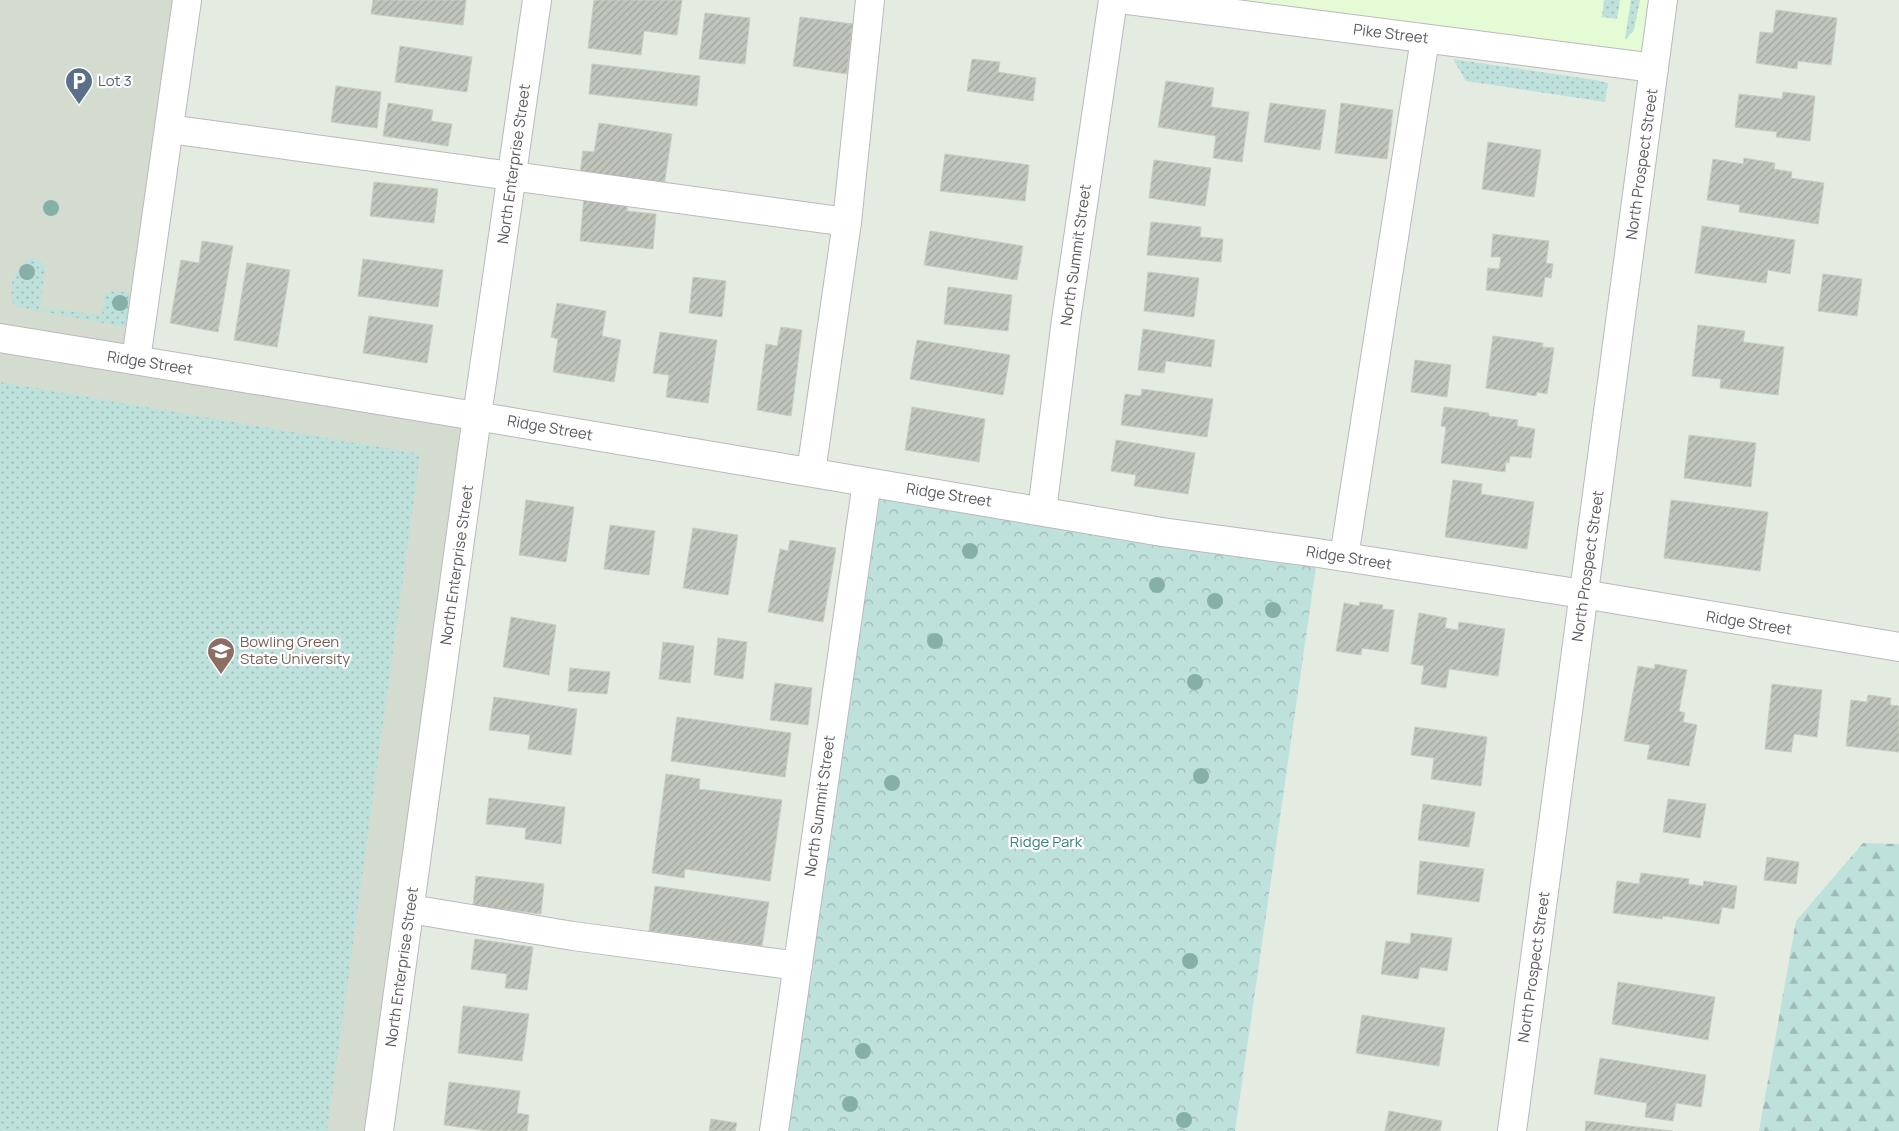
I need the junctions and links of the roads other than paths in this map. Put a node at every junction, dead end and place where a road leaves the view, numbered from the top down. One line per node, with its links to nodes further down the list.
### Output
1 (187, 0): 9 (street)
2 (537, 0): 10 (street, North Enterprise Street)
3 (870, 0): 11 (street)
4 (1113, 0): 17 (street, North Summit Street)
5 (1128, 0): 7 (street, Pike Street)
6 (1663, 0): 8 (street, North Prospect Street)
7 (1425, 38): 8 (street, Pike Street); 18 (street)
8 (1654, 68): 19 (street, North Prospect Street)
9 (169, 129): 10 (street); 13 (street)
10 (512, 175): 11 (street); 14 (street, North Enterprise Street)
11 (847, 222): 15 (street)
12 (0, 338): 13 (street, Ridge Street)
13 (136, 360): 14 (street, Ridge Street)
14 (477, 416): 15 (street, Ridge Street); 21 (street, North Enterprise Street)
15 (811, 472): 16 (street, Ridge Street)
16 (867, 482): 17 (street, Ridge Street); 22 (street, North Summit Street)
17 (1042, 511): 18 (street, Ridge Street)
18 (1344, 557): 19 (street, Ridge Street)
19 (1583, 594): 20 (street, Ridge Street); 25 (street, North Prospect Street)
20 (1899, 646)
21 (410, 909): 22 (street); 23 (street, North Enterprise Street)
22 (798, 966): 24 (street, North Summit Street)
23 (379, 1131)
24 (774, 1131)
25 (1512, 1131)

